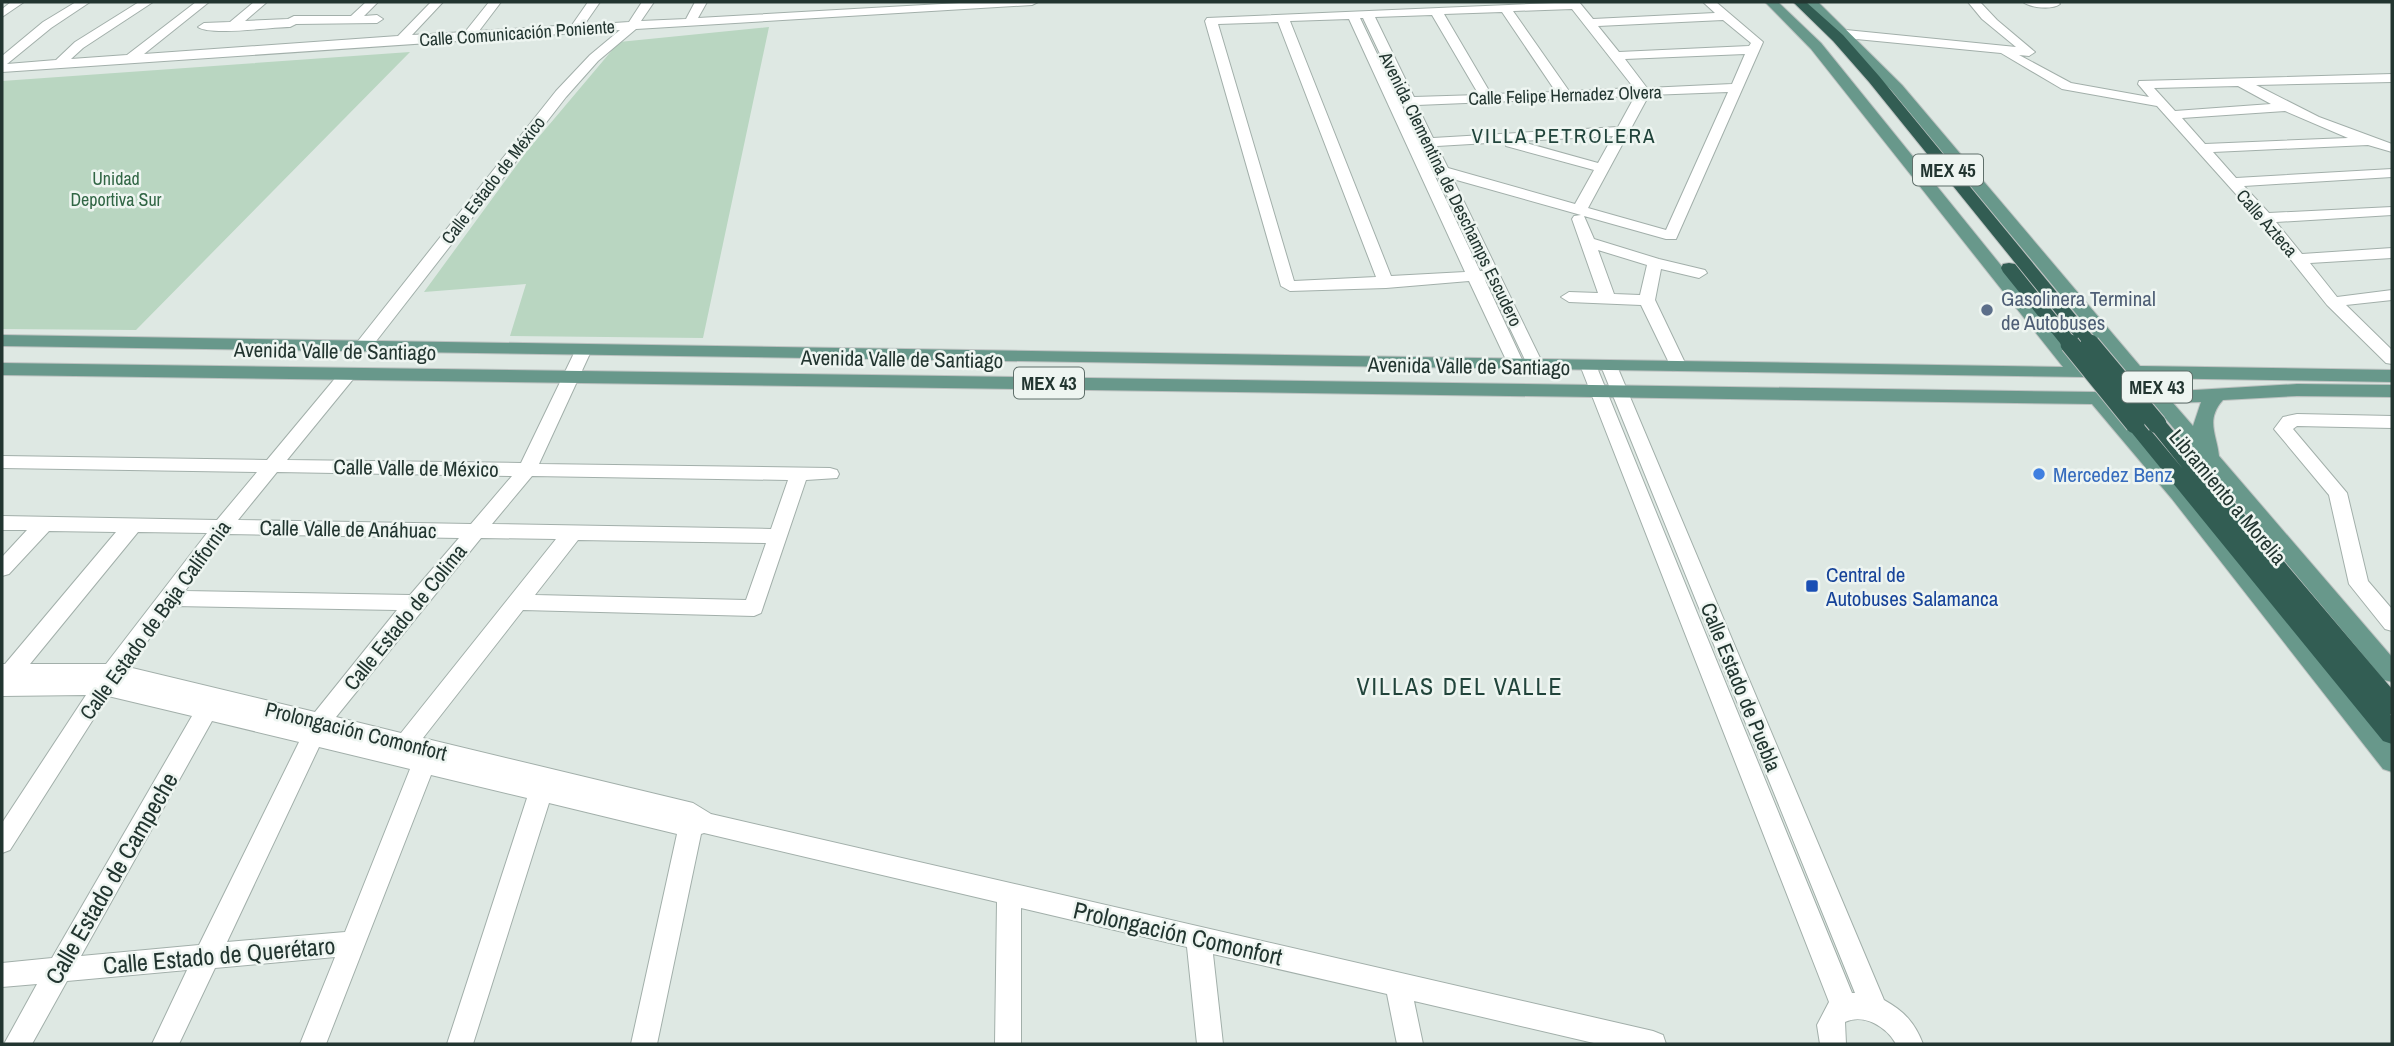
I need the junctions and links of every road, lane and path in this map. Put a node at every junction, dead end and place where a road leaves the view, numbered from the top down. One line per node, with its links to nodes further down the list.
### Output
1 (18, 2): 31 (street)
2 (84, 2): 55 (street)
3 (147, 2): 56 (street)
4 (203, 2): 54 (street)
5 (261, 2): 44 (street)
6 (372, 2): 37 (street)
7 (437, 2): 49 (street)
8 (495, 2): 48 (street)
9 (594, 2): 46 (street)
10 (648, 2): 43 (street, Calle Estado de México)
11 (701, 2): 41 (street)
12 (753, 2): 39 (street)
13 (804, 2): 35 (street)
14 (854, 2): 32 (street)
15 (1032, 2): 24 (street, Calle Comunicación Poniente)
16 (1709, 2): 34 (street)
17 (1772, 2): 100 (main road)
18 (1785, 2): 100 (highway, Libramiento a Morelia / MEX 45)
19 (1799, 2): 98 (highway, Libramiento a Morelia / MEX 45)
20 (1811, 2): 47 (main road)
21 (1974, 2): 51 (street)
22 (2029, 2): 23 (street)
23 (2053, 3)
24 (981, 4): 26 (street, Calle Comunicación Poniente)
25 (1574, 4): 28 (street); 42 (street)
26 (928, 6): 27 (street, Calle Comunicación Poniente)
27 (875, 7): 32 (street, Calle Comunicación Poniente)
28 (1505, 8): 30 (street); 62 (street)
29 (304, 11): 40 (street)
30 (1436, 11): 33 (street); 63 (street)
31 (2, 13)
32 (848, 15): 35 (street, Calle Comunicación Poniente)
33 (1360, 15): 36 (street); 64 (street, Avenida Clementina de Deschamps Escudero); 65 (street, Avenida Clementina de Deschamps Escudero)
34 (1726, 16): 42 (street); 50 (street)
35 (798, 17): 39 (street, Calle Comunicación Poniente)
36 (1283, 18): 92 (street); 92 (street)
37 (354, 19): 38 (street); 40 (street)
38 (377, 19)
39 (745, 20): 41 (street, Calle Comunicación Poniente)
40 (292, 21): 44 (street); 52 (street)
41 (690, 22): 43 (street, Calle Comunicación Poniente)
42 (1590, 23): 53 (street)
43 (633, 25): 46 (street, Calle Comunicación Poniente); 101 (street, Calle Estado de México)
44 (233, 26): 45 (street)
45 (204, 27)
46 (575, 29): 48 (street, Calle Comunicación Poniente)
47 (1846, 34): 51 (street); 98 (main road)
48 (470, 36): 49 (street, Calle Comunicación Poniente)
49 (401, 40): 52 (street, Calle Comunicación Poniente)
50 (1753, 50): 53 (street); 60 (street)
51 (2002, 50): 67 (street)
52 (259, 51): 54 (street, Calle Comunicación Poniente)
53 (1615, 56): 61 (street)
54 (130, 59): 56 (street, Calle Comunicación Poniente)
55 (2, 62)
56 (59, 64): 57 (street, Calle Comunicación Poniente)
57 (2, 68)
58 (2392, 78): 59 (street)
59 (2241, 82): 66 (street); 67 (street, Calle Azteca)
60 (1737, 88): 61 (street, Calle Felipe Hernadez Olvera); 82 (street)
61 (1644, 92): 62 (street, Calle Felipe Hernadez Olvera); 68 (street)
62 (1564, 95): 63 (street, Calle Felipe Hernadez Olvera)
63 (1487, 98): 64 (street, Calle Felipe Hernadez Olvera)
64 (1409, 101): 65 (street, Calle Felipe Hernadez Olvera); 71 (street, Avenida Clementina de Deschamps Escudero)
65 (1393, 102): 72 (street, Avenida Clementina de Deschamps Escudero)
66 (2286, 107): 67 (street); 70 (street)
67 (2165, 109): 73 (street, Calle Azteca)
68 (1622, 131): 69 (street); 75 (street)
69 (1497, 138): 71 (street); 75 (street)
70 (2368, 141): 73 (street); 74 (street)
71 (1429, 142): 72 (street); 76 (street, Avenida Clementina de Deschamps Escudero)
72 (1413, 143): 91 (street, Avenida Clementina de Deschamps Escudero)
73 (2200, 148): 79 (street, Calle Azteca)
74 (2392, 148)
75 (1602, 168): 82 (street)
76 (1443, 171): 78 (street); 80 (street, Avenida Clementina de Deschamps Escudero)
77 (2392, 173): 79 (street)
78 (1480, 181): 80 (street); 82 (street)
79 (2233, 182): 83 (street, Calle Azteca)
80 (1456, 199): 90 (street, Avenida Clementina de Deschamps Escudero)
81 (2392, 211): 83 (street)
82 (1579, 214): 84 (street)
83 (2265, 218): 86 (street, Calle Azteca)
84 (1589, 242): 87 (street); 95 (street)
85 (2386, 253): 86 (street); 88 (street)
86 (2299, 259): 97 (street, Calle Azteca)
87 (1655, 263): 89 (street); 96 (street)
88 (2392, 265)
89 (1699, 273)
90 (1492, 275): 91 (street); 104 (street, Avenida Clementina de Deschamps Escudero)
91 (1475, 276): 92 (street); 104 (street, Avenida Clementina de Deschamps Escudero)
92 (1386, 283)
93 (2392, 295): 97 (street)
94 (1569, 297): 95 (street)
95 (1608, 298): 96 (street)
96 (1647, 300): 106 (street)
97 (2333, 302): 103 (street, Calle Azteca)
98 (2097, 339): 108 (main road); 111 (main road); 122 (highway, Libramiento a Morelia / MEX 45, bridge)
99 (2, 341): 101 (main road, Avenida Valle de Santiago / MEX 43)
100 (2062, 343): 109 (main road); 110 (main road); 122 (highway, Libramiento a Morelia / MEX 45, bridge)
101 (364, 345): 102 (main road, Avenida Valle de Santiago / MEX 43)
102 (584, 349): 104 (main road, Avenida Valle de Santiago / MEX 43); 114 (street, Calle Estado de Colima)
103 (2392, 359)
104 (1526, 364): 105 (main road, Avenida Valle de Santiago / MEX 43)
105 (1598, 365): 106 (main road, Avenida Valle de Santiago / MEX 43); 115 (street, Calle Estado de Puebla)
106 (1679, 367): 109 (main road, Avenida Valle de Santiago / MEX 43)
107 (2, 369): 112 (main road, Avenida Valle de Santiago / MEX 43)
108 (2135, 371): 110 (main road, MEX 43); 111 (main road, MEX 43); 120 (main road, MEX 43)
109 (2010, 372): 110 (main road, Avenida Valle de Santiago / MEX 43); 118 (main road)
110 (2077, 373): 119 (main road, MEX 43)
111 (2197, 373): 113 (main road, MEX 43)
112 (348, 374): 114 (main road, Avenida Valle de Santiago / MEX 43); 125 (street, Calle Estado de Baja California)
113 (2392, 376)
114 (570, 377): 115 (main road, Avenida Valle de Santiago / MEX 43); 126 (street, Calle Estado de Colima)
115 (1609, 391): 118 (main road, Avenida Valle de Santiago / MEX 43); 162 (street, Calle Estado de Puebla); 163 (street, Calle Estado de Puebla)
116 (2392, 391): 117 (main road, MEX 43)
117 (2218, 394): 120 (main road, MEX 43); 129 (main road)
118 (2026, 397): 119 (main road, Avenida Valle de Santiago / MEX 43); 122 (main road)
119 (2097, 399): 120 (main road, MEX 43); 122 (main road)
120 (2161, 399): 129 (main road)
121 (2385, 421): 123 (street); 141 (street)
122 (2139, 426): 145 (highway, Libramiento a Morelia / MEX 45); 148 (highway, Libramiento a Morelia / MEX 45); 150 (main road)
123 (2392, 437)
124 (5, 466): 125 (street, Calle Valle de México)
125 (270, 466): 126 (street, Calle Valle de México); 133 (street, Calle Estado de Baja California)
126 (527, 470): 127 (street, Calle Valle de México); 134 (street, Calle Estado de Colima)
127 (799, 474): 128 (street, Calle Valle de México); 136 (street)
128 (830, 474)
129 (2224, 476): 142 (main road)
130 (2, 523): 131 (street, Calle Valle de Anáhuac)
131 (44, 524): 132 (street, Calle Valle de Anáhuac); 137 (street)
132 (133, 525): 133 (street, Calle Valle de Anáhuac); 143 (street)
133 (222, 527): 134 (street, Calle Valle de Anáhuac); 138 (street, Calle Estado de Baja California)
134 (475, 531): 135 (street, Calle Valle de Anáhuac); 140 (street, Calle Estado de Colima)
135 (572, 533): 136 (street, Calle Valle de Anáhuac); 139 (street)
136 (778, 536): 139 (street)
137 (2, 569)
138 (167, 598): 140 (street); 144 (street, Calle Estado de Baja California)
139 (517, 602): 149 (street)
140 (415, 603): 147 (street, Calle Estado de Colima)
141 (2392, 623)
142 (2392, 673)
143 (4, 678): 144 (street, Prolongación Comonfort)
144 (107, 679): 146 (street, Prolongación Comonfort); 147 (street, Prolongación Comonfort); 154 (street, Calle Estado de Baja California)
145 (2392, 705)
146 (205, 711): 147 (street, Prolongación Comonfort); 159 (street, Calle Estado de Campeche)
147 (317, 729): 149 (street, Prolongación Comonfort); 151 (street, Prolongación Comonfort); 158 (street, Calle Estado de Colima)
148 (2392, 734)
149 (406, 743): 153 (street, Prolongación Comonfort)
150 (2392, 762)
151 (424, 764): 152 (street, Prolongación Comonfort); 157 (street)
152 (541, 792): 153 (street, Prolongación Comonfort); 168 (street)
153 (696, 821): 155 (street, Prolongación Comonfort); 169 (street)
154 (2, 843)
155 (1009, 894): 156 (street, Prolongación Comonfort); 170 (street)
156 (1199, 938): 161 (street, Prolongación Comonfort); 171 (street)
157 (353, 943): 158 (street, Calle Estado de Querétaro); 167 (street)
158 (207, 956): 159 (street, Calle Estado de Querétaro); 166 (street, Calle Estado de Colima)
159 (59, 970): 160 (street, Calle Estado de Querétaro); 165 (street, Calle Estado de Campeche)
160 (2, 975)
161 (1398, 985): 164 (street, Prolongación Comonfort); 172 (street)
162 (1844, 1007): 163 (street); 174 (street)
163 (1874, 1008): 175 (street)
164 (1619, 1040): 173 (street, Prolongación Comonfort)
165 (17, 1044)
166 (165, 1044)
167 (313, 1044)
168 (460, 1044)
169 (644, 1044)
170 (1008, 1044)
171 (1210, 1044)
172 (1410, 1044)
173 (1653, 1044)
174 (1833, 1044)
175 (1910, 1044)

